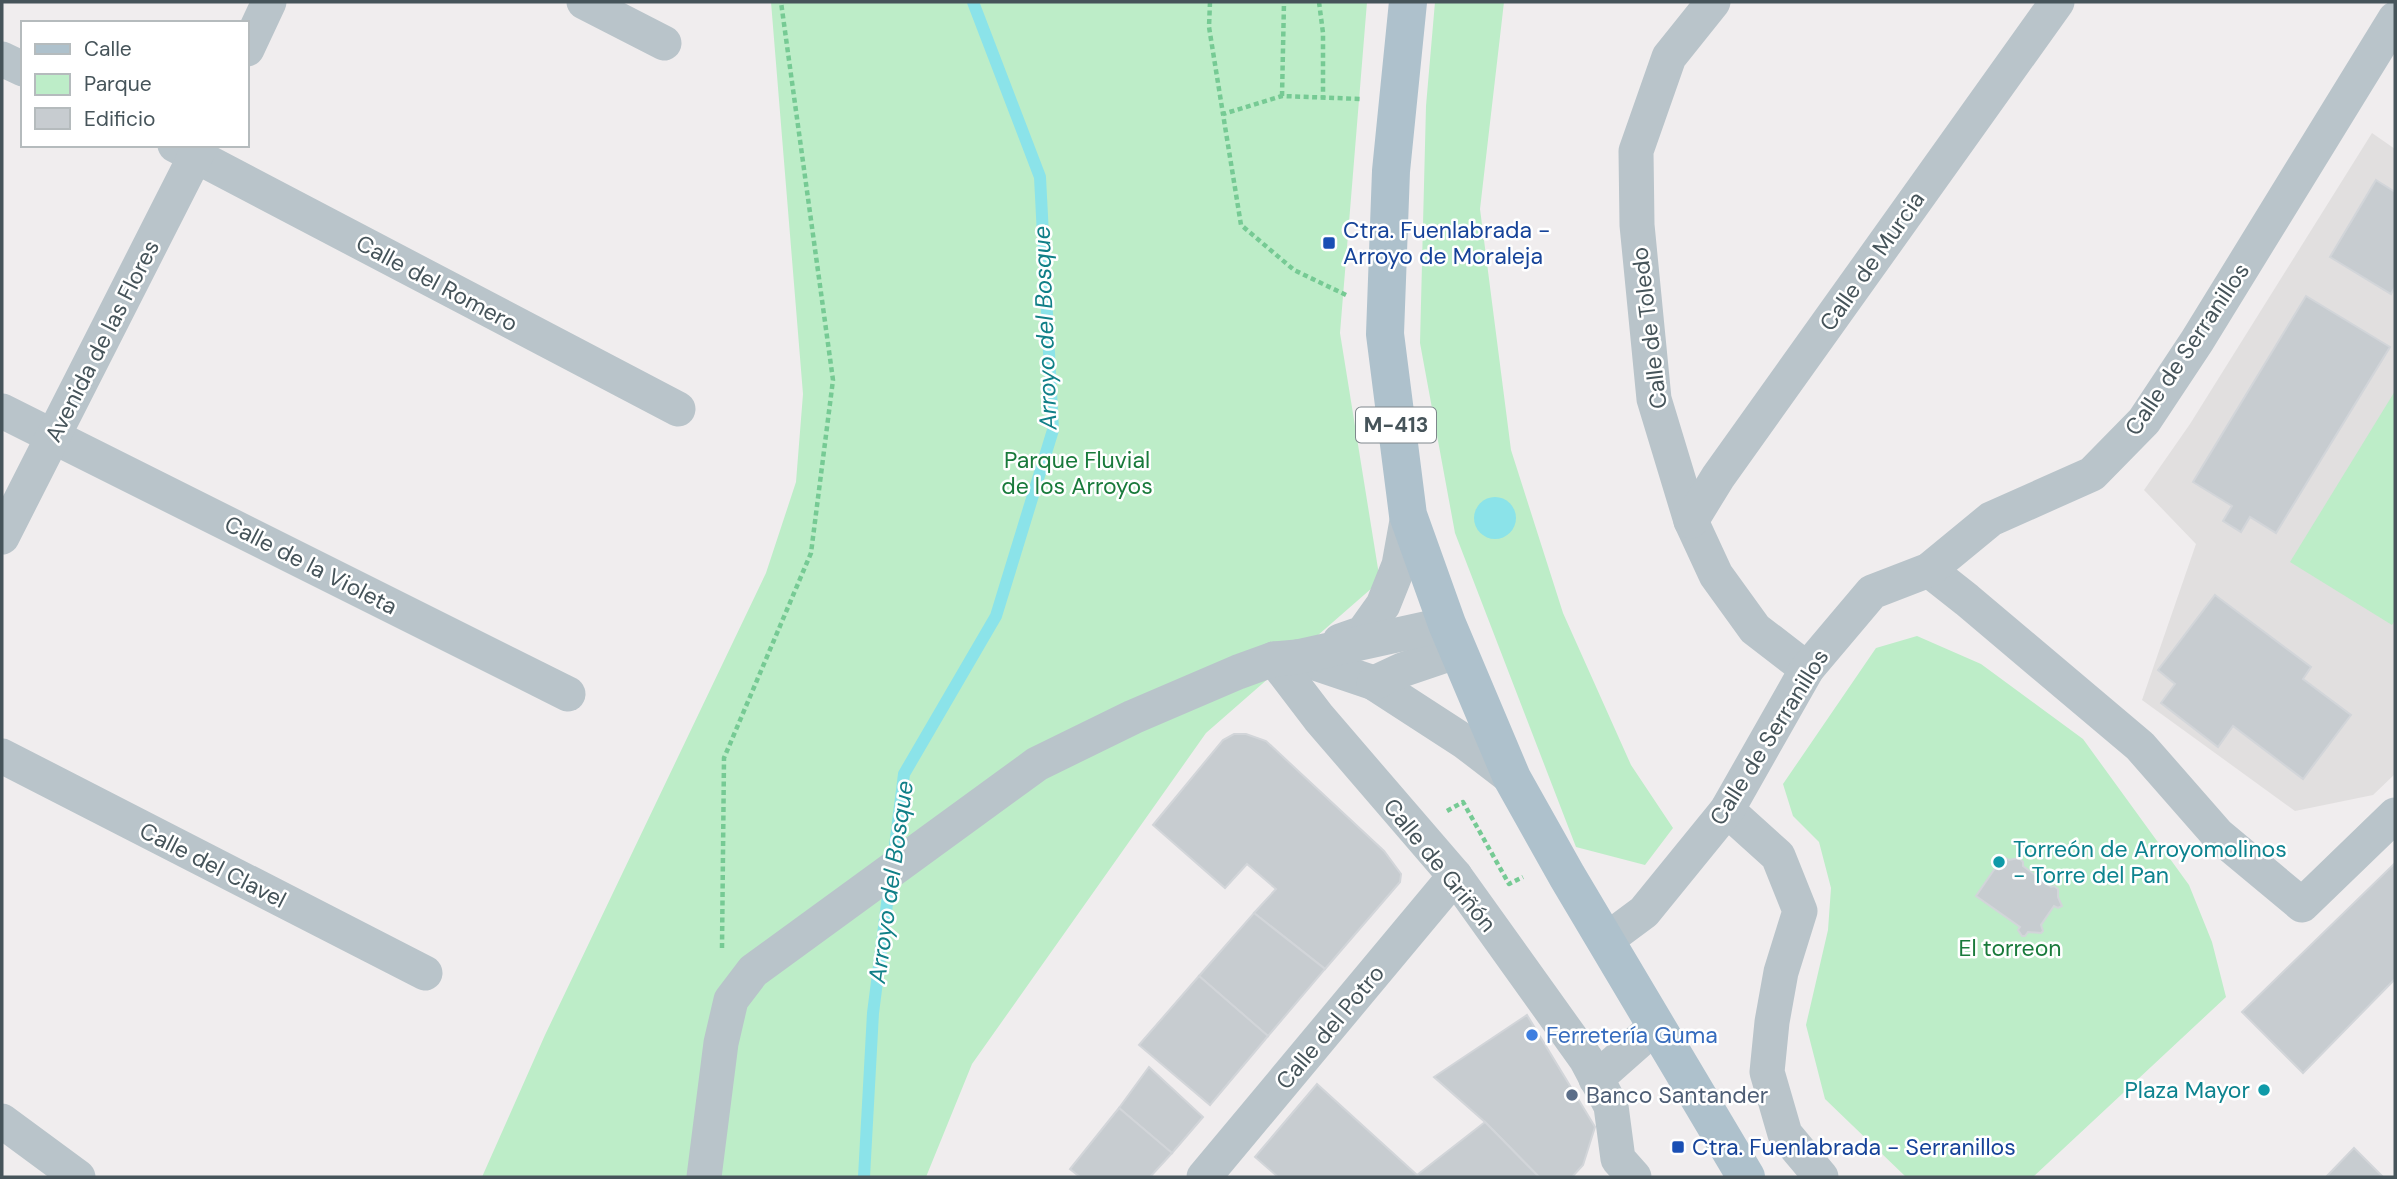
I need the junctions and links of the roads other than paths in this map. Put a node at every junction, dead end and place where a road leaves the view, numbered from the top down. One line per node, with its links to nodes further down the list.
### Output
1 (269, 2): 8 (street)
2 (584, 2): 7 (street)
3 (1408, 2): 15 (main road, M-413)
4 (1713, 2): 16 (street, Calle de Toledo)
5 (2057, 2): 16 (street, Calle de Murcia)
6 (2395, 19): 18 (street, Calle de Serranillos)
7 (664, 43)
8 (248, 47)
9 (2, 59): 10 (street)
10 (21, 68)
11 (190, 149): 12 (street, Calle del Romero); 14 (street, Avenida de las Flores)
12 (678, 409)
13 (2, 411): 14 (street, Calle de la Violeta)
14 (54, 437): 17 (street, Avenida de las Flores); 23 (street, Calle de la Violeta)
15 (1408, 515): 19 (main road, M-413); 20 (street)
16 (1691, 521): 21 (street, Calle de Toledo)
17 (2, 537)
18 (1929, 570): 21 (street, Calle de Serranillos); 27 (street)
19 (1452, 638): 20 (street); 22 (street); 25 (main road, M-413)
20 (1285, 658): 22 (street); 28 (street, Calle de Griñón); 36 (street)
21 (1807, 669): 26 (street, Calle de Serranillos)
22 (1374, 683): 25 (street)
23 (568, 694)
24 (2, 757): 30 (street, Calle del Clavel)
25 (1512, 778): 29 (main road, M-413)
26 (1727, 810): 29 (street, Calle de Serranillos); 39 (street)
27 (2395, 816)
28 (1455, 876): 32 (street, Calle de Griñón); 37 (street, Calle del Potro)
29 (1605, 941): 31 (main road, M-413)
30 (425, 972)
31 (1656, 1026): 32 (street); 38 (main road, M-413)
32 (1596, 1079): 34 (street, Calle de Griñón)
33 (2, 1121): 35 (street)
34 (1617, 1171)
35 (78, 1177)
36 (704, 1177)
37 (1204, 1177)
38 (1746, 1177)
39 (1821, 1177)

